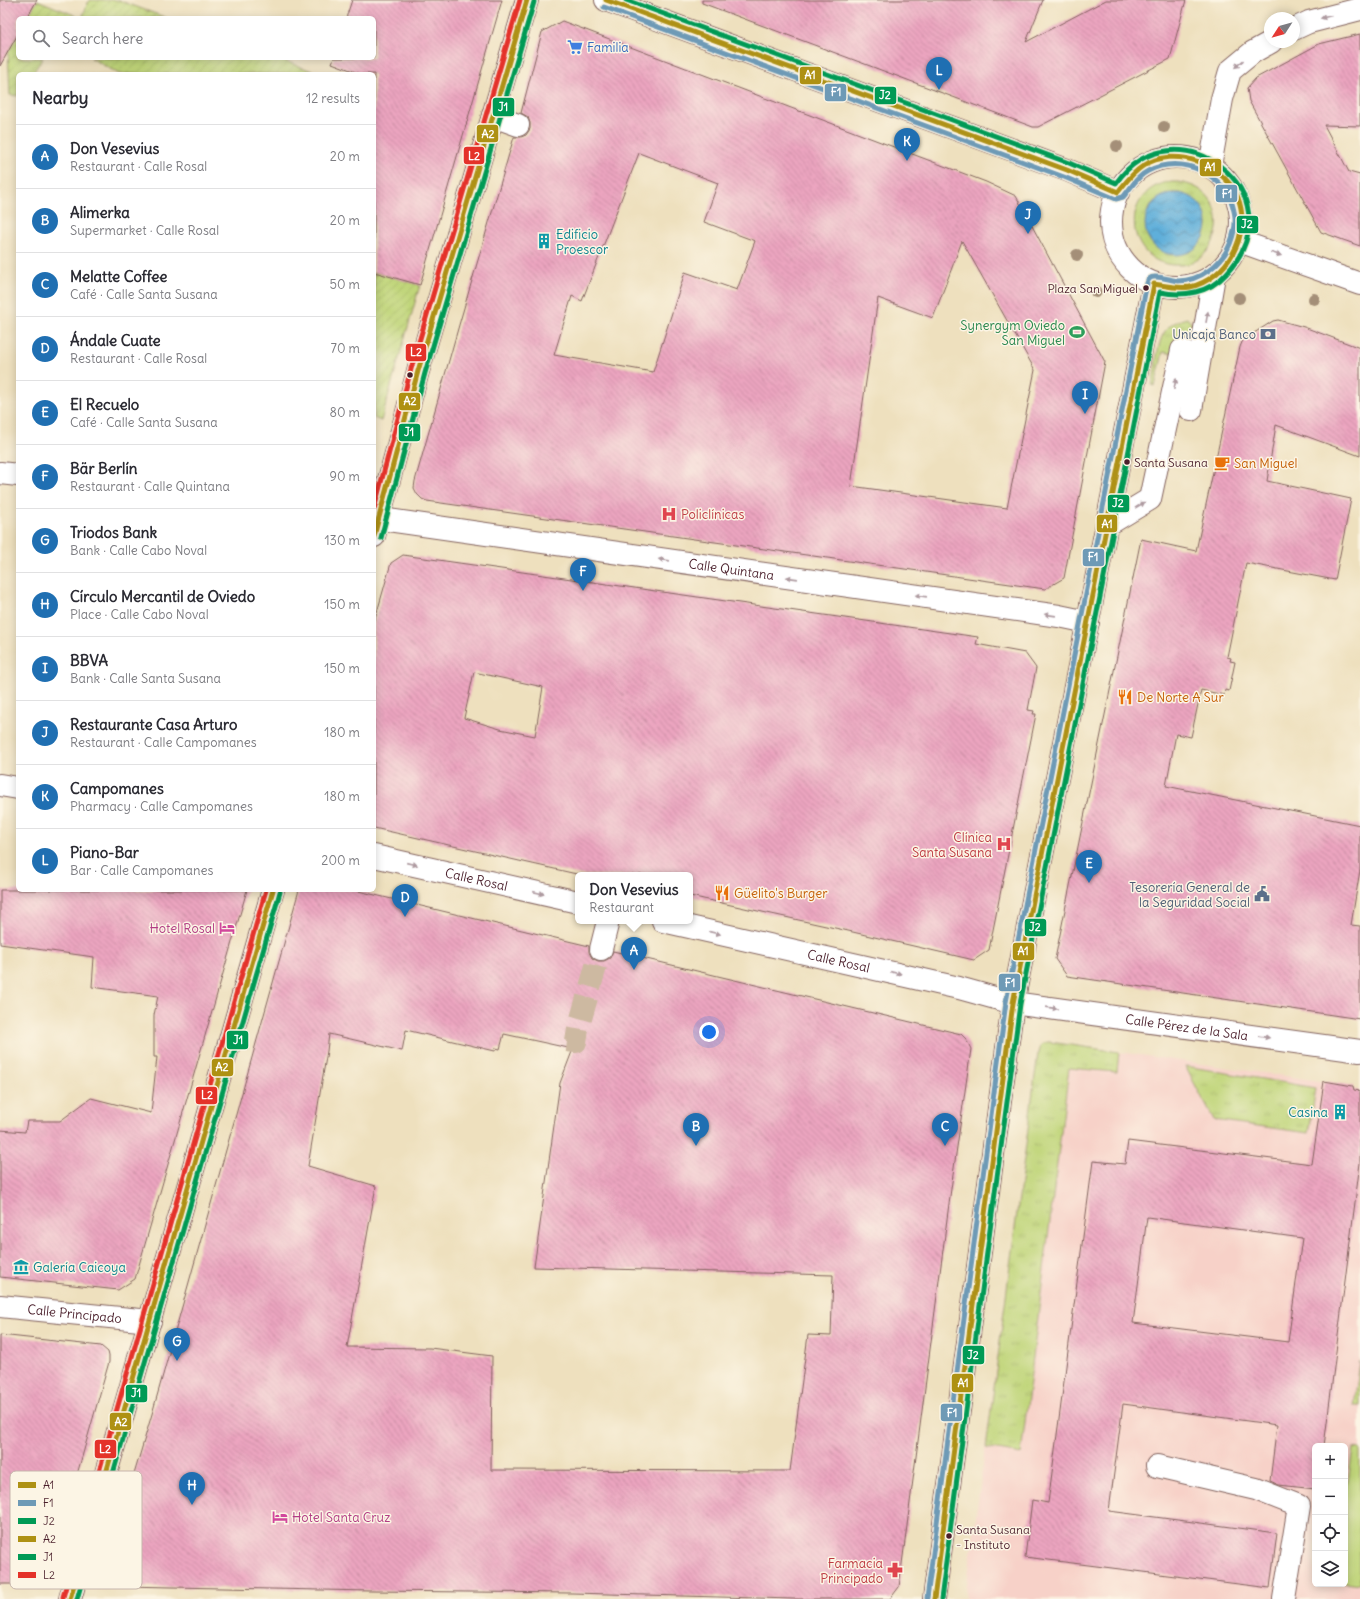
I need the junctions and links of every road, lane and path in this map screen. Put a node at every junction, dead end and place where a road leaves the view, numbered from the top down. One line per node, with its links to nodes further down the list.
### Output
1 (527, 0): 6 (street)
2 (606, 0): 9 (street)
3 (1360, 9): 4 (street, one-way to 4)
4 (1300, 27)
5 (1264, 46): 8 (street, one-way to 8)
6 (493, 116): 7 (street); 18 (street)
7 (518, 125)
8 (1210, 166): 9 (street); 10 (street)
9 (1118, 192): 12 (street)
10 (1239, 242): 11 (street); 13 (street, one-way to 13)
11 (1214, 276): 12 (street); 15 (street, one-way to 11)
12 (1154, 284): 19 (street)
13 (1360, 284)
14 (1182, 350): 19 (street, one-way to 14)
15 (1191, 410)
16 (0, 473): 17 (street)
17 (16, 475)
18 (376, 524): 20 (street, Calle Quintana, one-way to 18)
19 (1107, 525): 20 (street)
20 (1088, 622): 29 (street)
21 (0, 785): 22 (street)
22 (16, 788)
23 (376, 856): 25 (street, Calle Rosal, one-way to 25)
24 (272, 892): 32 (street)
25 (575, 901)
26 (607, 924): 28 (street)
27 (676, 924): 29 (street, Calle Rosal, one-way to 29)
28 (601, 949)
29 (1013, 1002): 30 (street, Calle Pérez de la Sala, one-way to 30); 37 (street)
30 (1360, 1051)
31 (0, 1306): 32 (street, Calle Principado)
32 (150, 1321): 34 (street)
33 (1157, 1466): 38 (street)
34 (107, 1471)
35 (73, 1589): 36 (street)
36 (70, 1599)
37 (934, 1599)
38 (1284, 1599)

